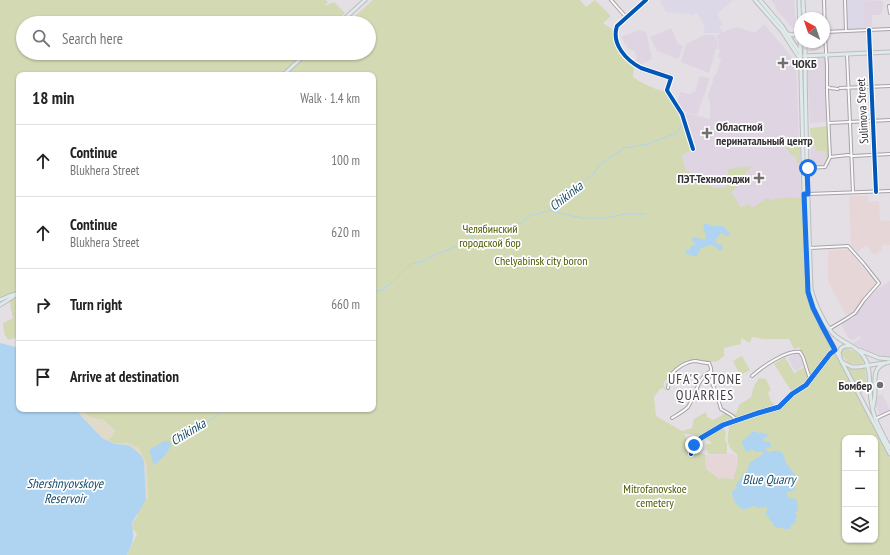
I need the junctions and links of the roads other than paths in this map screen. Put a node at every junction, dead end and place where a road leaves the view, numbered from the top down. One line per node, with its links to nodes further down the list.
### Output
1 (366, 0): 15 (main road)
2 (611, 0): 16 (street)
3 (646, 0): 16 (street)
4 (755, 0): 33 (main road)
5 (760, 0): 21 (main road)
6 (799, 0): 11 (main road)
7 (803, 0): 12 (main road)
8 (824, 0): 13 (street)
9 (845, 0): 19 (street)
10 (889, 6): 14 (street)
11 (799, 12)
12 (804, 12)
13 (824, 12)
14 (890, 13)
15 (348, 16)
16 (626, 17): 43 (street)
17 (890, 29): 18 (street)
18 (869, 30): 19 (street); 26 (street, Sulimova Street)
19 (846, 31): 20 (street)
20 (830, 32)
21 (787, 33): 22 (main road); 28 (main road)
22 (794, 34)
23 (800, 48): 28 (main road)
24 (805, 48): 31 (main road)
25 (825, 48): 30 (street)
26 (870, 52): 27 (main road); 29 (main road); 37 (street, Sulimova Street)
27 (890, 52)
28 (800, 53): 31 (main road); 33 (main road)
29 (847, 54): 30 (main road); 38 (street)
30 (827, 55): 31 (main road); 36 (street)
31 (804, 56): 33 (main road)
32 (300, 60): 34 (main road)
33 (802, 61): 48 (main road); 52 (main road)
34 (286, 72)
35 (890, 86): 37 (street)
36 (828, 87): 38 (street); 42 (street)
37 (871, 87): 38 (street); 40 (street, Sulimova Street)
38 (849, 88): 41 (street)
39 (890, 120): 40 (street)
40 (873, 121): 41 (street); 45 (street, Sulimova Street)
41 (850, 122): 42 (street); 46 (street)
42 (829, 123): 47 (street)
43 (693, 149)
44 (890, 154): 45 (street)
45 (874, 155): 46 (street); 51 (street, Sulimova Street)
46 (851, 156): 47 (street); 50 (street)
47 (830, 157): 48 (street)
48 (807, 168): 52 (main road)
49 (890, 191): 51 (street)
50 (853, 192): 51 (street); 52 (street)
51 (876, 192)
52 (806, 194): 53 (main road); 63 (main road)
53 (810, 248): 60 (main road); 60 (street)
54 (16, 294): 56 (main road)
55 (16, 295): 58 (main road)
56 (9, 296): 57 (main road); 58 (main road)
57 (0, 300)
58 (1, 304): 59 (main road)
59 (0, 308)
60 (829, 329): 61 (main road)
61 (852, 346): 62 (main road); 64 (main road)
62 (857, 349): 65 (main road); 68 (main road)
63 (835, 350): 64 (main road); 71 (street)
64 (840, 358): 66 (main road)
65 (890, 359)
66 (842, 362): 68 (main road); 74 (main road)
67 (889, 362): 68 (main road); 75 (main road)
68 (868, 365): 72 (main road)
69 (711, 371): 73 (street); 77 (street); 79 (street)
70 (752, 376): 71 (street)
71 (811, 378): 79 (street)
72 (870, 385): 74 (main road); 75 (main road)
73 (668, 388)
74 (856, 388): 82 (main road)
75 (873, 411): 78 (main road)
76 (890, 412): 78 (street)
77 (672, 418)
78 (875, 419): 80 (main road)
79 (736, 420): 81 (street)
80 (890, 448)
81 (691, 454)
82 (890, 454)

